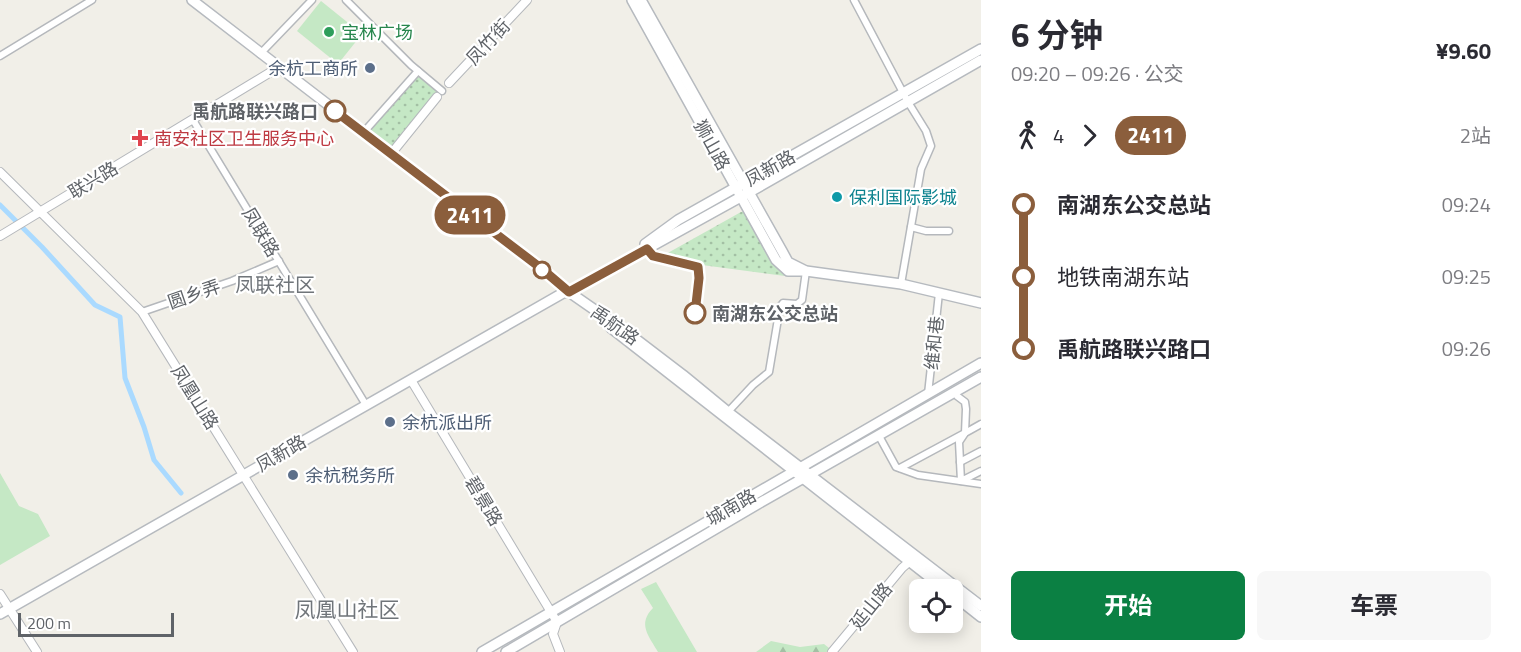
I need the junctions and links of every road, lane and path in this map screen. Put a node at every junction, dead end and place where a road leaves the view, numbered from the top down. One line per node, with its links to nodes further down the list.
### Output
1 (92, 0): 12 (street)
2 (186, 0): 14 (main road, 禹航路)
3 (192, 0): 11 (main road, 禹航路)
4 (312, 0): 11 (street)
5 (346, 0): 15 (street)
6 (527, 0): 16 (street, 凤竹街)
7 (632, 0): 23 (main road, 狮山路)
8 (641, 0): 23 (main road, 狮山路)
9 (854, 0): 18 (street)
10 (981, 49): 18 (main road, 凤新路)
11 (260, 54): 14 (main road, 禹航路)
12 (0, 56)
13 (981, 60): 18 (main road, 凤新路)
14 (277, 69): 19 (street, 联兴路); 20 (main road, 禹航路); 32 (main road, 禹航路)
15 (418, 71): 17 (street); 20 (street)
16 (449, 83): 17 (street)
17 (439, 92): 21 (street)
18 (906, 98): 23 (main road, 凤新路); 24 (main road, 凤新路); 26 (street)
19 (193, 120): 25 (street, 联兴路); 29 (street, 凤联路)
20 (363, 133): 21 (main road, 禹航路)
21 (391, 153): 32 (main road, 禹航路)
22 (0, 172): 25 (street, 凤凰山路)
23 (740, 185): 24 (main road, 狮山路); 32 (main road, 凤新路)
24 (745, 195): 30 (main road, 狮山路); 32 (main road, 凤新路)
25 (40, 212): 28 (street, 联兴路); 35 (street, 凤凰山路)
26 (911, 227): 27 (street); 31 (street)
27 (948, 231)
28 (0, 236)
29 (279, 261): 35 (street, 圆乡弄); 41 (street, 凤联路)
30 (806, 271): 31 (main road, 狮山路); 42 (street)
31 (902, 284): 33 (main road, 狮山路)
32 (566, 291): 38 (main road, 凤新路); 42 (main road, 禹航路)
33 (939, 293): 34 (main road, 狮山路); 40 (street, 维和巷)
34 (981, 303)
35 (142, 312): 51 (street, 凤凰山路)
36 (981, 363): 40 (main road, 城南路)
37 (981, 377): 39 (main road, 城南路)
38 (411, 380): 41 (main road, 凤新路); 61 (street, 碧景路)
39 (956, 391): 44 (street); 45 (main road, 城南路)
40 (928, 394): 49 (main road, 城南路)
41 (366, 405): 51 (main road, 凤新路)
42 (726, 414): 49 (main road, 禹航路)
43 (981, 424): 44 (street)
44 (965, 433): 47 (street); 48 (street)
45 (879, 436): 48 (street); 52 (main road, 城南路)
46 (981, 451): 47 (street)
47 (960, 462): 53 (street)
48 (900, 468): 53 (street)
49 (798, 469): 52 (main road, 禹航路); 61 (main road, 城南路)
50 (981, 471): 53 (street)
51 (244, 474): 60 (main road, 凤新路); 66 (street, 凤凰山路)
52 (807, 476): 55 (main road, 禹航路); 59 (main road, 禹航路); 64 (main road, 城南路)
53 (961, 481): 54 (street)
54 (981, 483)
55 (910, 561): 56 (main road, 禹航路); 70 (street, 延山路)
56 (932, 579)
57 (0, 594): 60 (street)
58 (963, 603): 63 (main road)
59 (981, 606)
60 (10, 608): 62 (main road, 凤新路); 65 (street)
61 (551, 612): 64 (street, 碧景路); 67 (main road, 城南路)
62 (0, 614)
63 (981, 617)
64 (557, 622): 68 (main road, 城南路); 69 (street)
65 (37, 652)
66 (353, 652)
67 (482, 652)
68 (506, 652)
69 (560, 652)
70 (832, 652)

